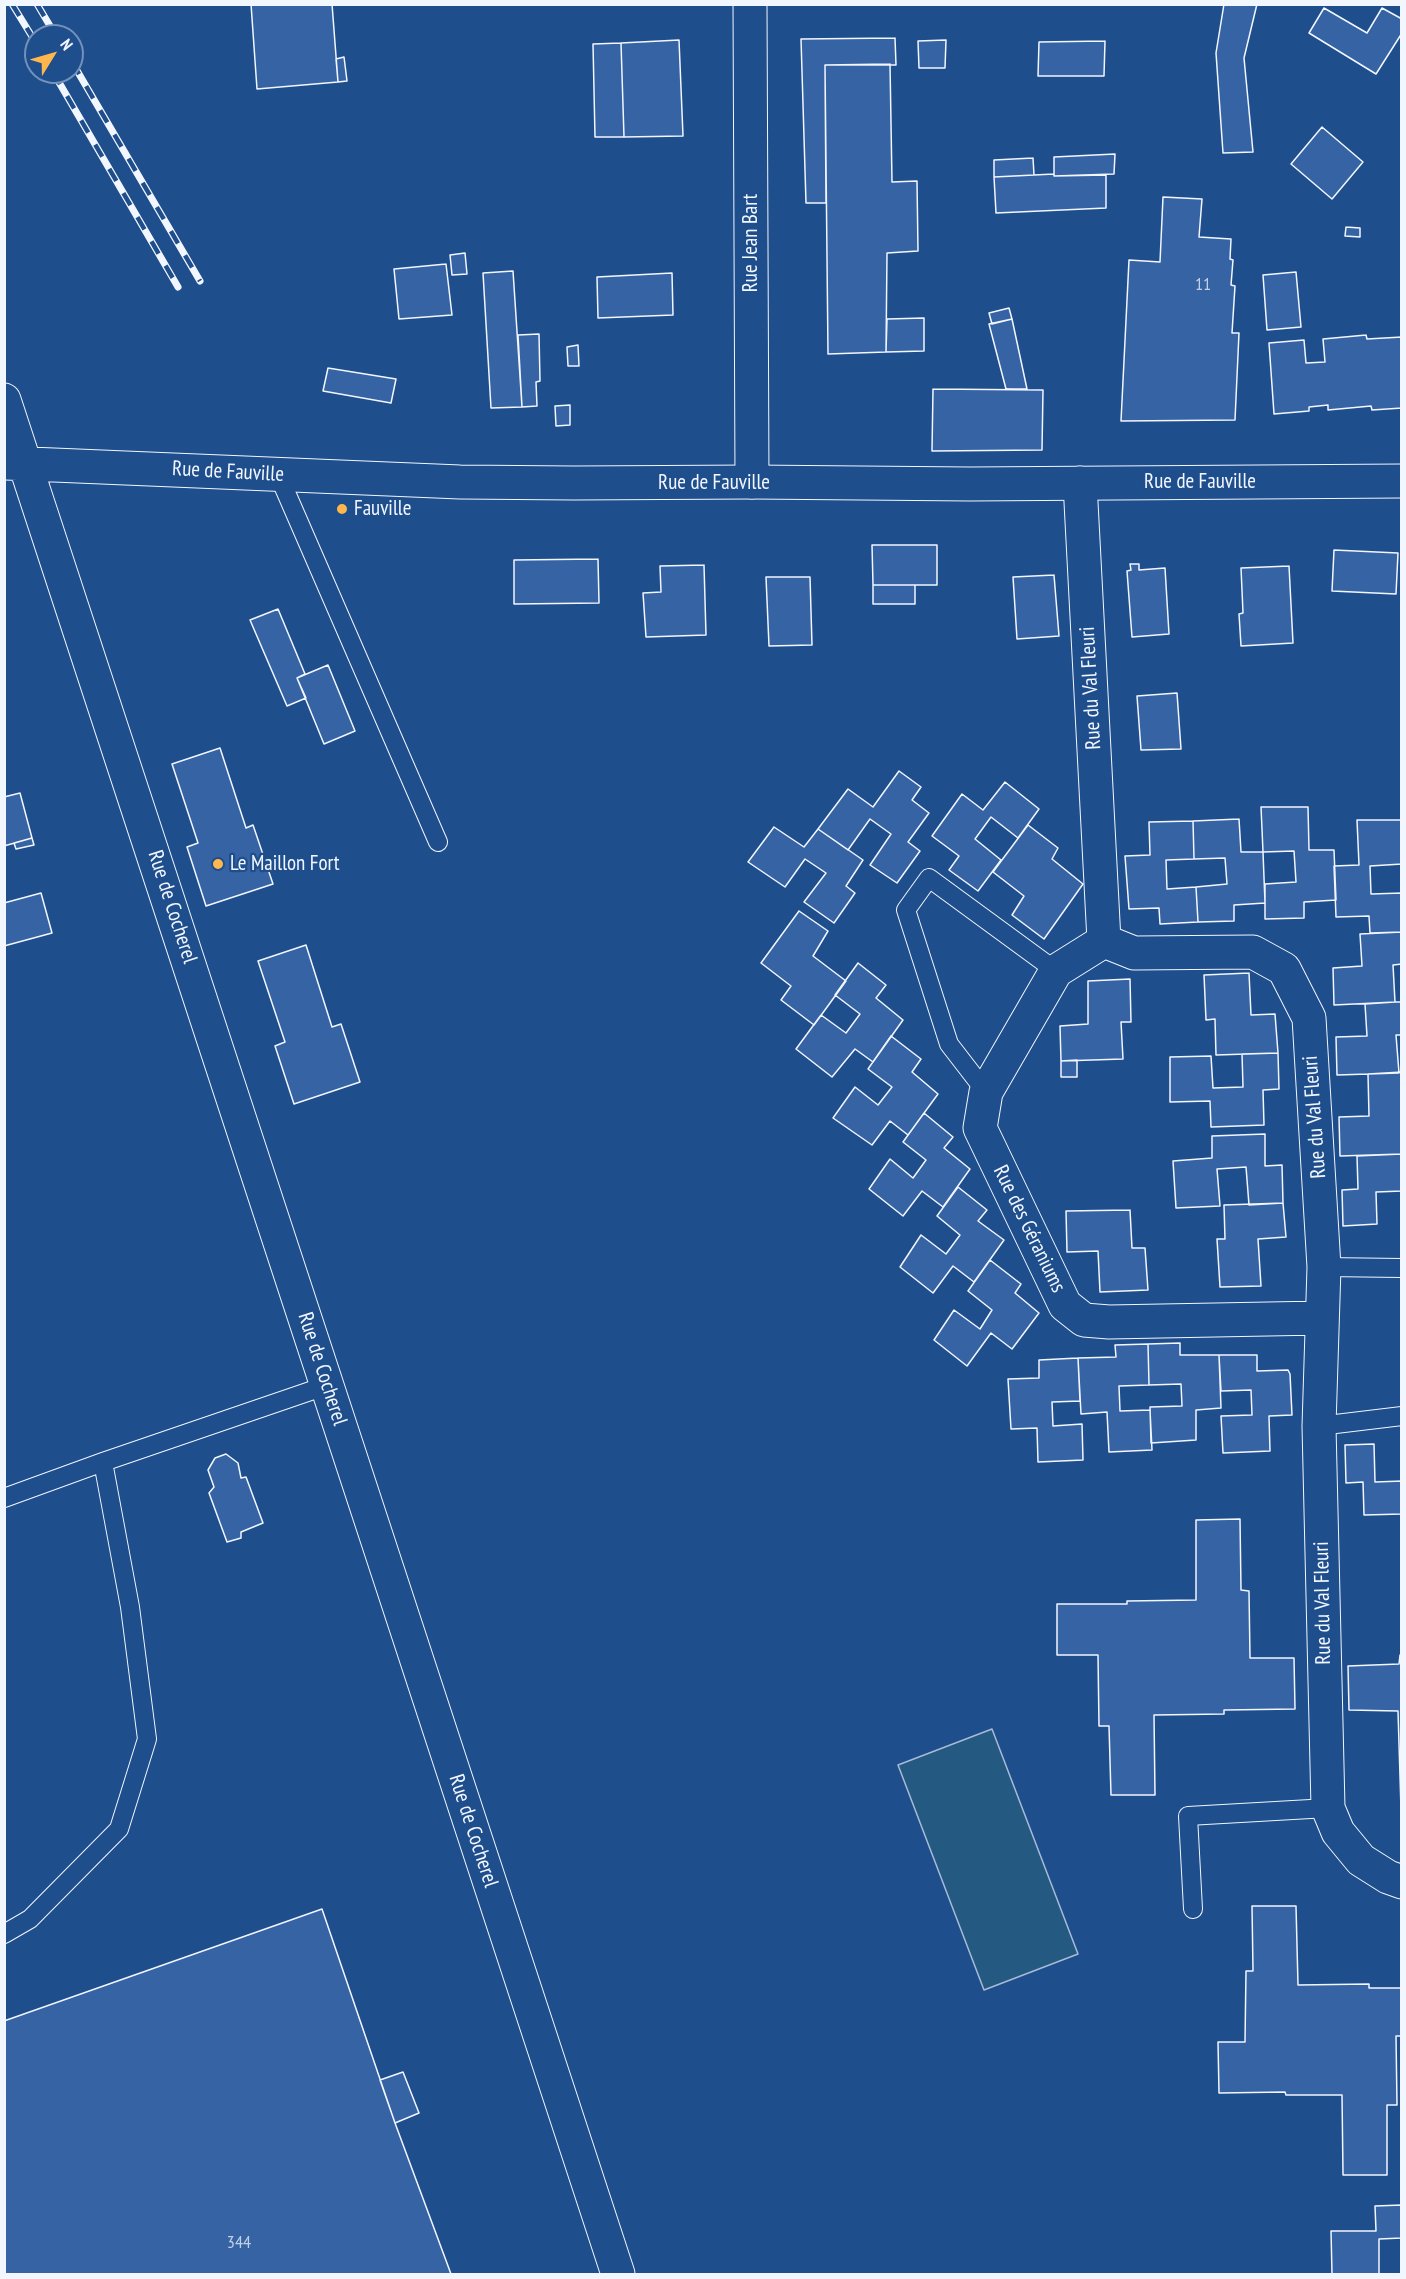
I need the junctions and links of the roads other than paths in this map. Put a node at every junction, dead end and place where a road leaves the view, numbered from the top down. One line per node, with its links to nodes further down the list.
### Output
1 (750, 4): 6 (street, Rue Jean Bart)
2 (4, 400): 3 (street, Rue de Cocherel)
3 (16, 463): 4 (street, Rue de Fauville); 15 (street, Rue de Cocherel)
4 (278, 474): 6 (street, Rue de Fauville); 8 (lane)
5 (1401, 481): 7 (street, Rue de Fauville)
6 (752, 482): 7 (street, Rue de Fauville)
7 (1080, 483): 9 (street, Rue du Val Fleuri)
8 (438, 842)
9 (1104, 941): 10 (street, Rue des Géraniums); 12 (street, Rue du Val Fleuri)
10 (1056, 972): 11 (street, Rue des Géraniums); 11 (lane)
11 (986, 1092): 14 (street, Rue des Géraniums)
12 (1324, 1267): 13 (lane); 14 (street, Rue du Val Fleuri)
13 (1401, 1268)
14 (1321, 1318): 17 (street, Rue du Val Fleuri)
15 (328, 1385): 18 (lane); 24 (street, Rue de Cocherel)
16 (1401, 1416): 17 (lane)
17 (1319, 1426): 20 (street, Rue du Val Fleuri)
18 (103, 1462): 19 (lane); 23 (lane)
19 (4, 1498)
20 (1328, 1808): 21 (street, Rue du Val Fleuri); 22 (lane)
21 (1401, 1882)
22 (1193, 1909)
23 (4, 1934)
24 (618, 2274)

